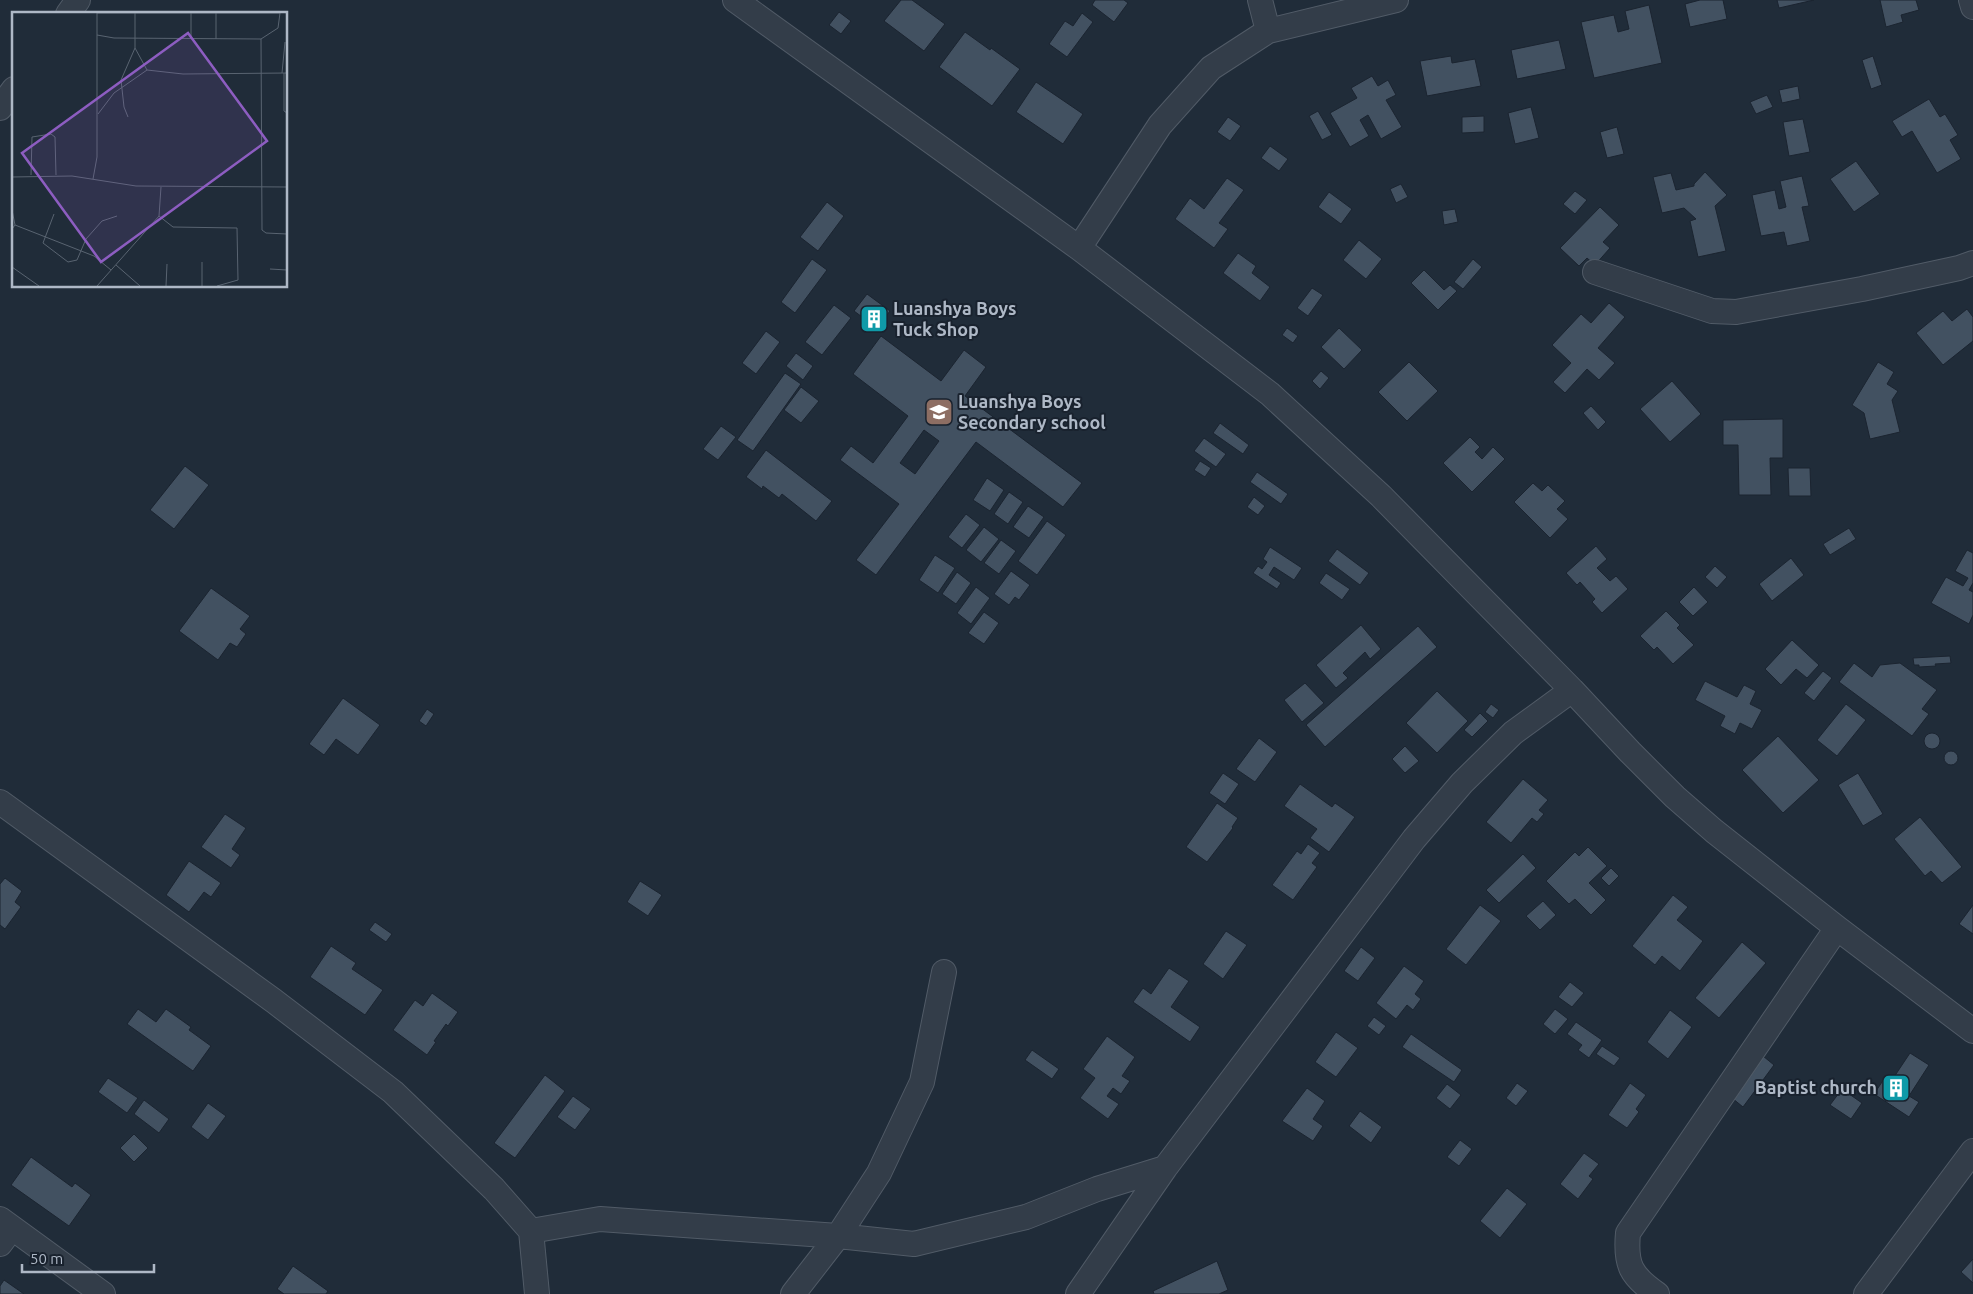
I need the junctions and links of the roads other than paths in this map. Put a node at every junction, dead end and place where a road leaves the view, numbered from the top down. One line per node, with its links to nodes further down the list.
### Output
1 (78, 0): 7 (street)
2 (735, 0): 11 (street)
3 (1260, 0): 8 (street)
4 (1396, 0): 8 (street)
5 (1971, 0): 6 (street)
6 (1973, 7)
7 (69, 12)
8 (1268, 30): 11 (street)
9 (12, 92): 10 (street)
10 (0, 108)
11 (1079, 248): 14 (street)
12 (1973, 262): 13 (street)
13 (1595, 272)
14 (1572, 690): 16 (street); 20 (street)
15 (0, 802): 22 (street)
16 (1837, 928): 18 (street); 28 (street)
17 (944, 972): 23 (street)
18 (1973, 1031)
19 (1973, 1151): 29 (street)
20 (1165, 1168): 23 (street); 27 (street)
21 (4, 1230): 24 (street)
22 (531, 1231): 23 (street); 25 (street)
23 (838, 1236): 26 (street)
24 (102, 1294)
25 (537, 1294)
26 (793, 1294)
27 (1078, 1294)
28 (1657, 1294)
29 (1866, 1294)

